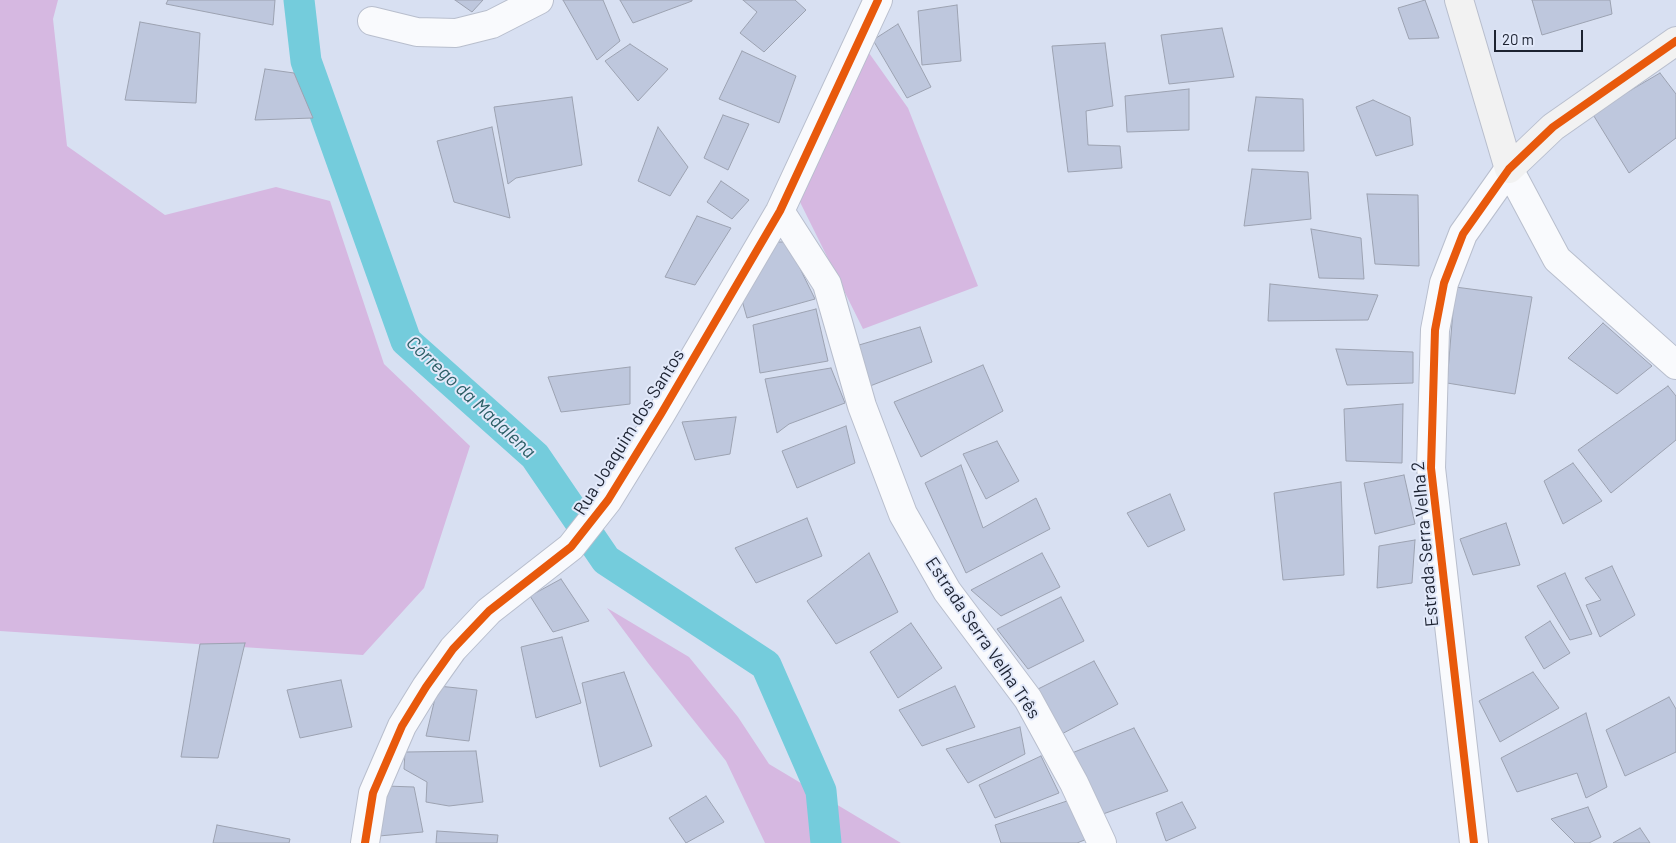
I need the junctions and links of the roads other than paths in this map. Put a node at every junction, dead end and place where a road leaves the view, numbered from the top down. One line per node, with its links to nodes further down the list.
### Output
1 (539, 0): 4 (street)
2 (878, 0): 7 (street, Rua Joaquim dos Santos)
3 (1459, 0): 6 (street)
4 (372, 21)
5 (1676, 41): 6 (street)
6 (1509, 169): 8 (street); 11 (street, Estrada Serra Velha 2)
7 (780, 211): 9 (street, Rua Joaquim dos Santos); 10 (street, Estrada Serra Velha Três)
8 (1676, 364)
9 (364, 843)
10 (1102, 843)
11 (1474, 843)

